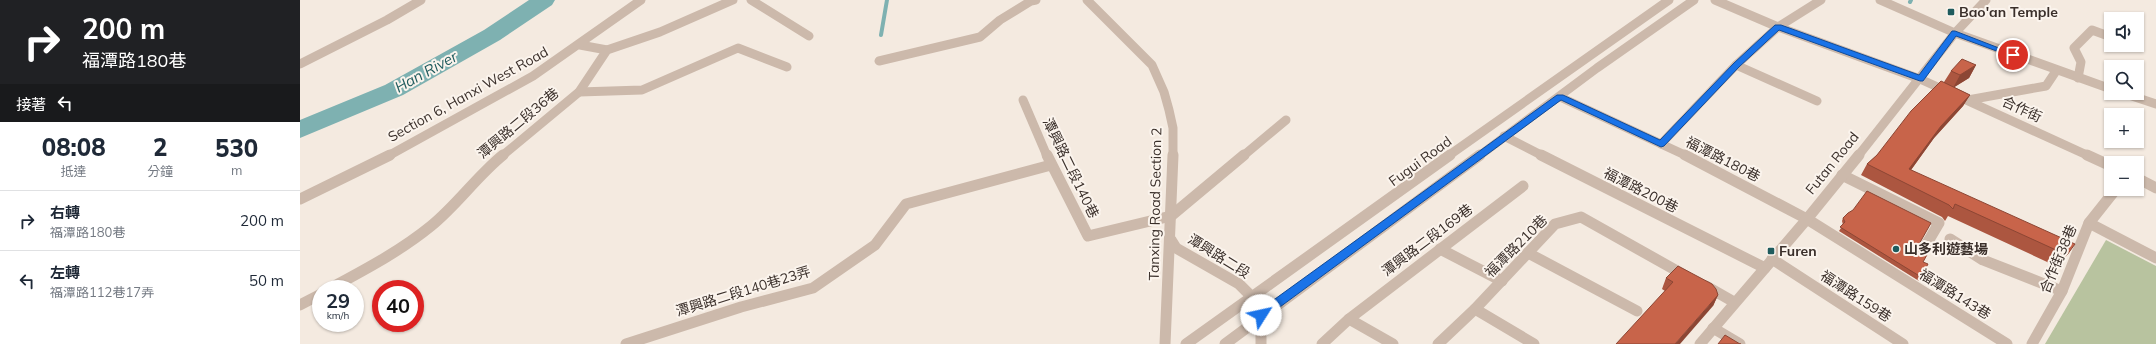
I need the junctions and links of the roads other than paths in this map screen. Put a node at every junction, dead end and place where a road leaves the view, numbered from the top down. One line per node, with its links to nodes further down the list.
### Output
1 (421, 0): 20 (street)
2 (641, 0): 17 (street, Section 6, Hanxi West Road)
3 (734, 0): 18 (street)
4 (751, 0): 16 (street)
5 (1036, 0): 19 (street)
6 (1087, 0): 45 (street, Tanxing Road Section 2)
7 (1669, 0): 58 (street, Fugui Road)
8 (1694, 0): 28 (street)
9 (1715, 0): 13 (street, 合作街)
10 (1822, 0): 13 (street)
11 (1880, 0): 14 (street)
12 (1986, 0): 14 (street, Futan Road)
13 (1778, 27): 21 (street); 25 (street, 合作街)
14 (1955, 33): 23 (street); 25 (street, Futan Road)
15 (2104, 34): 24 (street)
16 (809, 36)
17 (580, 45): 18 (street); 44 (street, Section 6, Hanxi West Road)
18 (607, 50): 27 (street, 潭興路二段36巷)
19 (879, 61)
20 (300, 64)
21 (1736, 65): 32 (street); 36 (street)
22 (787, 67): 27 (street)
23 (2056, 71): 24 (street); 30 (street)
24 (2078, 78): 26 (street)
25 (1920, 79): 30 (street, 合作街); 39 (street, Futan Road)
26 (2104, 87)
27 (579, 92): 55 (street, 潭興路二段36巷)
28 (1560, 97): 35 (street); 36 (street, 福潭路180巷)
29 (1023, 100): 38 (street, 潭興路二段140巷)
30 (1968, 100): 37 (street, 合作街)
31 (2144, 100): 33 (street)
32 (1817, 101)
33 (2156, 104)
34 (1286, 120): 45 (street)
35 (1504, 136): 54 (street, 福潭路200巷); 64 (street)
36 (1661, 144): 46 (street, 福潭路180巷)
37 (2104, 163)
38 (1052, 165): 45 (street, 潭興路二段140巷); 67 (street, 潭興路二段140巷23弄)
39 (1842, 175): 46 (street, Futan Road); 51 (street)
40 (2144, 182): 42 (street)
41 (1523, 186): 50 (street, 潭興路二段169巷)
42 (2156, 188)
43 (2110, 196): 47 (street, 合作街38巷)
44 (300, 199)
45 (1171, 216): 49 (street, Tanxing Road Section 2)
46 (1807, 219): 54 (street, Futan Road); 79 (street, 福潭路143巷)
47 (2089, 223): 53 (street); 57 (street, 合作街38巷)
48 (1950, 239): 57 (street)
49 (1171, 240): 58 (street, 潭興路二段); 68 (street, Tanxing Road Section 2)
50 (1440, 249): 56 (street); 65 (street, 潭興路二段169巷)
51 (1923, 250)
52 (1528, 253): 56 (street, 福潭路210巷); 60 (street, 福潭路210巷); 63 (street)
53 (2156, 258)
54 (1769, 264): 60 (street, Futan Road); 78 (street, 福潭路159巷)
55 (345, 280)
56 (1502, 281): 62 (street, 福潭路210巷)
57 (2062, 291): 80 (street, 合作街38巷)
58 (1252, 297): 69 (street, Fugui Road)
59 (312, 299): 61 (street)
60 (1734, 302): 66 (street, Futan Road)
61 (300, 305)
62 (1475, 309): 74 (street, 福潭路210巷); 75 (street)
63 (1637, 311)
64 (1261, 315): 70 (street); 71 (street)
65 (1349, 319): 72 (street, 潭興路二段169巷); 73 (street)
66 (1713, 328): 76 (street, Futan Road); 77 (street)
67 (626, 344)
68 (1165, 344)
69 (1186, 344)
70 (1225, 344)
71 (1261, 344)
72 (1322, 344)
73 (1393, 344)
74 (1438, 344)
75 (1534, 344)
76 (1700, 344)
77 (1740, 344)
78 (1903, 344)
79 (2007, 344)
80 (2032, 344)

